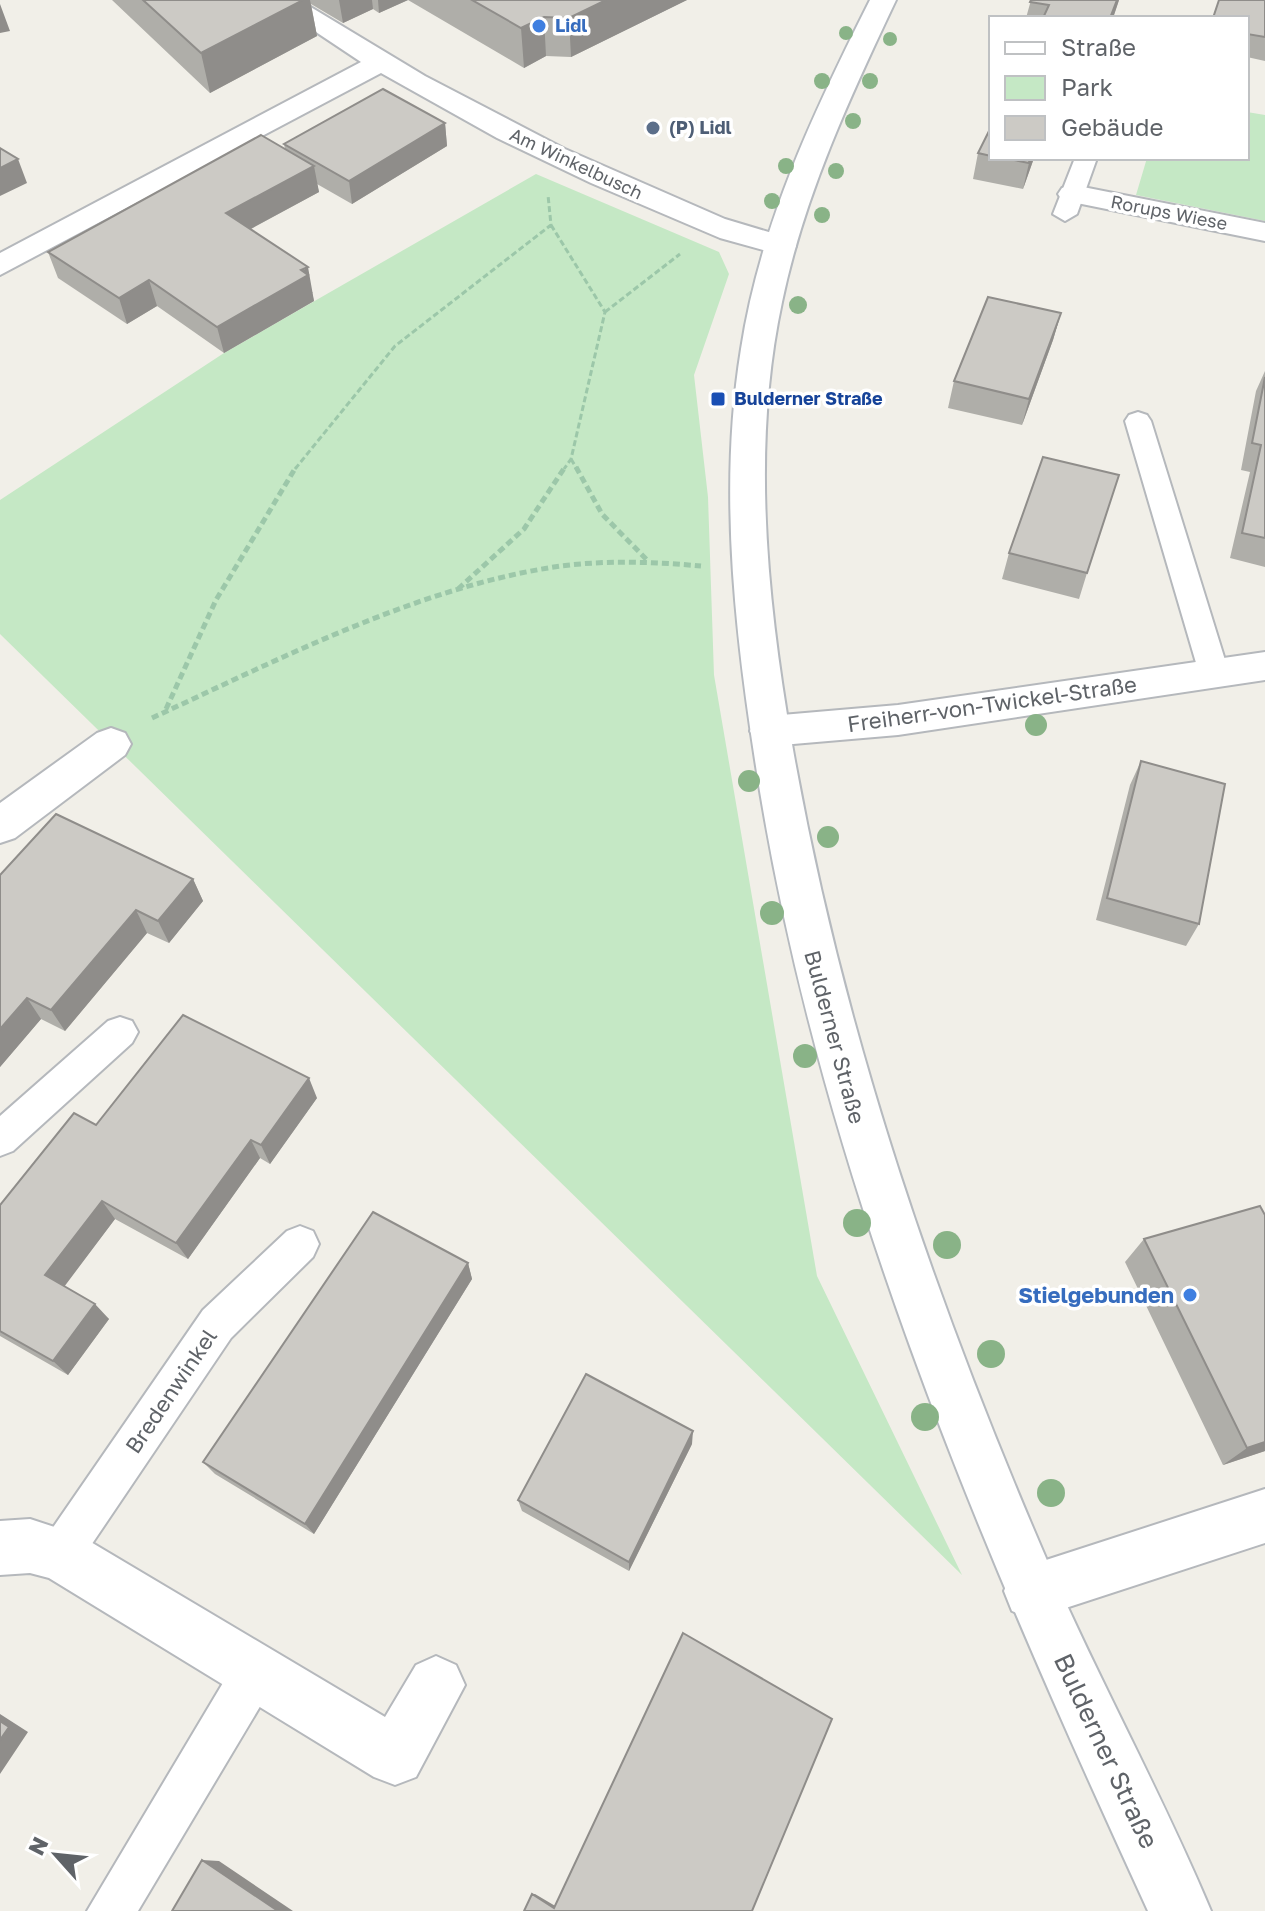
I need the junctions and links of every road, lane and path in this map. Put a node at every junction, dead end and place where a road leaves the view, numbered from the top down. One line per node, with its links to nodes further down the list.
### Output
1 (281, 0): 3 (street, Am Winkelbusch)
2 (883, 0): 10 (street, Bulderner Straße)
3 (379, 63): 5 (street, Am Winkelbusch); 11 (street)
4 (1085, 160): 6 (lane, Rorups Wiese)
5 (565, 162): 7 (path); 8 (street, Am Winkelbusch)
6 (1069, 204): 9 (street, Rorups Wiese)
7 (551, 225): 12 (path); 20 (path)
8 (721, 228): 10 (street, Am Winkelbusch); 12 (path)
9 (1265, 232)
10 (781, 246): 21 (street, Bulderner Straße)
11 (0, 266)
12 (605, 312): 14 (path)
13 (1138, 421): 19 (lane)
14 (571, 459): 15 (path); 17 (path)
15 (648, 561): 16 (path); 17 (path)
16 (715, 567)
17 (455, 591): 20 (path)
18 (1265, 666): 19 (street, Freiherr-von-Twickel-Straße)
19 (1214, 673): 21 (street, Freiherr-von-Twickel-Straße)
20 (166, 709): 22 (path)
21 (770, 731): 30 (street, Bulderner Straße)
22 (111, 744): 23 (street)
23 (0, 826)
24 (120, 1032): 25 (lane)
25 (0, 1139)
26 (300, 1244): 29 (lane, Bredenwinkel)
27 (1265, 1516): 30 (street)
28 (0, 1548): 29 (street)
29 (60, 1554): 31 (street)
30 (1032, 1591): 34 (street, Bulderner Straße)
31 (255, 1672): 32 (street); 33 (lane)
32 (436, 1685)
33 (111, 1911)
34 (1180, 1911)

